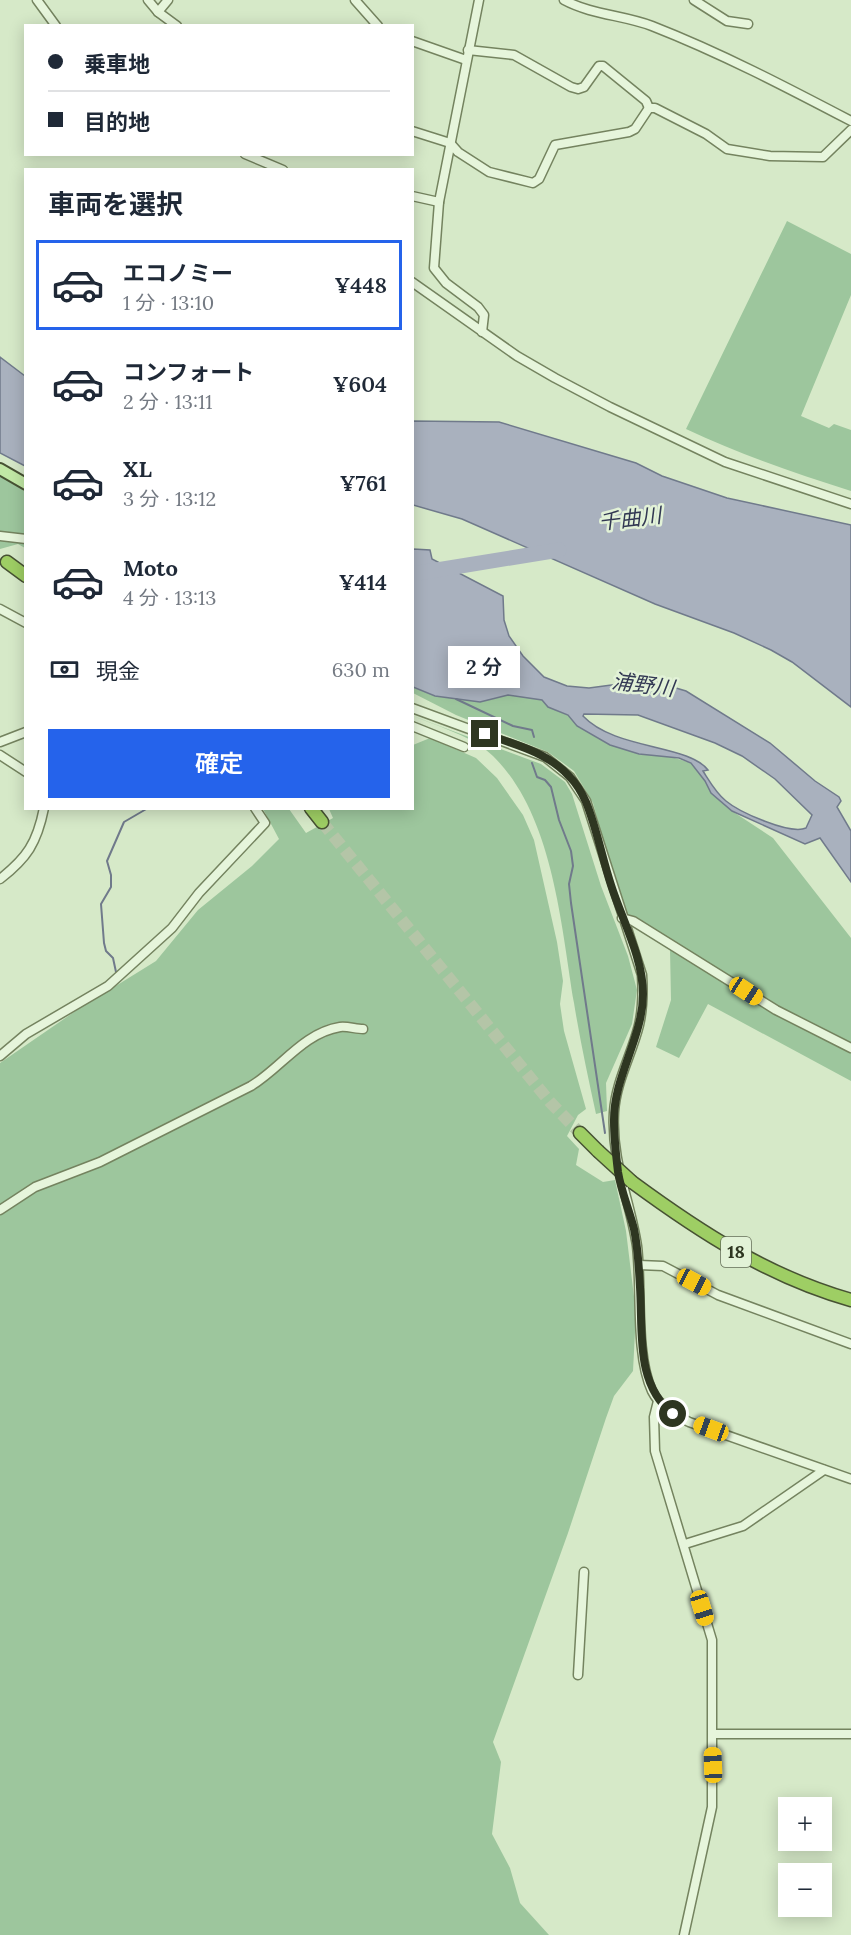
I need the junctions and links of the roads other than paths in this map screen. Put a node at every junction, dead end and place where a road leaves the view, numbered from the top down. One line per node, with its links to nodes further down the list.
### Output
1 (37, 0): 9 (street)
2 (148, 0): 8 (street)
3 (168, 0): 8 (street)
4 (355, 0): 11 (street)
5 (479, 0): 14 (street)
6 (564, 0): 17 (street)
7 (694, 0): 12 (street)
8 (158, 12): 10 (street)
9 (55, 24)
10 (174, 24)
11 (376, 24)
12 (748, 24)
13 (414, 42): 15 (street)
14 (468, 50): 15 (street); 16 (street)
15 (466, 60): 20 (street)
16 (649, 108): 18 (street); 20 (street)
17 (851, 121)
18 (851, 130)
19 (414, 132): 20 (street)
20 (450, 143): 24 (street)
21 (250, 156): 22 (street)
22 (278, 168)
23 (414, 196): 24 (street)
24 (439, 202): 26 (street)
25 (414, 283): 26 (street)
26 (482, 332): 29 (street)
27 (0, 469): 28 (main road)
28 (24, 483)
29 (851, 504)
30 (0, 536): 31 (street)
31 (24, 539)
32 (7, 562): 33 (highway)
33 (24, 575)
34 (0, 609): 35 (street)
35 (24, 622)
36 (414, 709): 48 (street)
37 (414, 729): 40 (street)
38 (24, 733): 39 (street)
39 (0, 742)
40 (464, 747)
41 (0, 755): 42 (street)
42 (24, 771)
43 (44, 810): 47 (street)
44 (256, 810): 51 (street)
45 (313, 810): 46 (highway)
46 (322, 822)
47 (0, 879)
48 (622, 918): 50 (street); 54 (street)
49 (363, 1029): 53 (street)
50 (851, 1048)
51 (0, 1056)
52 (580, 1133): 55 (highway, 18, bridge)
53 (0, 1210)
54 (639, 1265): 56 (street); 57 (street)
55 (851, 1300)
56 (851, 1344)
57 (658, 1401): 58 (street); 60 (street)
58 (824, 1470): 59 (street); 60 (street)
59 (851, 1479)
60 (685, 1545): 63 (street)
61 (584, 1572): 62 (street)
62 (578, 1674)
63 (713, 1734): 64 (street); 65 (street)
64 (851, 1734)
65 (684, 1935)

